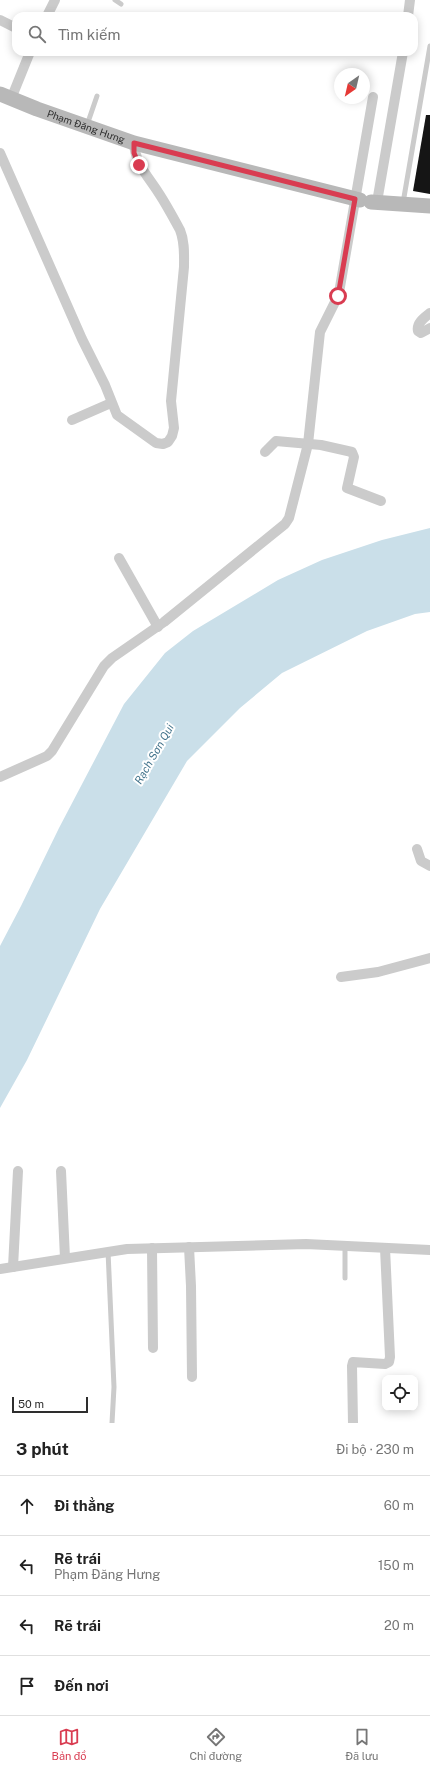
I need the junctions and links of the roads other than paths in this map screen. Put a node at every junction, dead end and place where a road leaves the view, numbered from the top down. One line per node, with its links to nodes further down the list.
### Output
1 (55, 0): 5 (street)
2 (115, 0): 4 (lane)
3 (410, 0): 6 (street)
4 (121, 4)
5 (49, 12)
6 (408, 12)
7 (0, 20): 8 (street)
8 (12, 26)
9 (430, 46): 12 (lane)
10 (28, 56): 13 (street)
11 (402, 56): 19 (street)
12 (428, 74): 20 (lane)
13 (5, 96): 16 (street, Phạm Đăng Hưng)
14 (97, 96): 16 (lane)
15 (373, 97): 19 (street)
16 (87, 126): 17 (street, Phạm Đăng Hưng)
17 (134, 143): 19 (street, Phạm Đăng Hưng); 24 (street)
18 (0, 153): 24 (street)
19 (366, 201): 20 (street, Phạm Đăng Hưng); 26 (street)
20 (403, 204): 21 (street, Phạm Đăng Hưng)
21 (430, 206)
22 (430, 313): 23 (street)
23 (430, 328)
24 (111, 403): 25 (street)
25 (72, 420)
26 (314, 444): 27 (street); 28 (street); 30 (street)
27 (265, 452)
28 (381, 501)
29 (119, 558): 30 (street)
30 (158, 627): 31 (street)
31 (0, 777)
32 (417, 849): 33 (street)
33 (430, 866)
34 (430, 958): 35 (street)
35 (341, 977)
36 (18, 1171): 45 (street)
37 (61, 1171): 44 (street)
38 (345, 1246): 39 (street); 41 (street); 47 (lane)
39 (189, 1247): 40 (street); 49 (street)
40 (152, 1248): 43 (street); 48 (street)
41 (385, 1248): 42 (street); 51 (street)
42 (430, 1250)
43 (108, 1251): 44 (street); 50 (lane)
44 (64, 1258): 45 (street)
45 (13, 1267): 46 (street)
46 (0, 1269)
47 (346, 1278)
48 (153, 1348)
49 (192, 1377)
50 (112, 1423)
51 (352, 1423)

